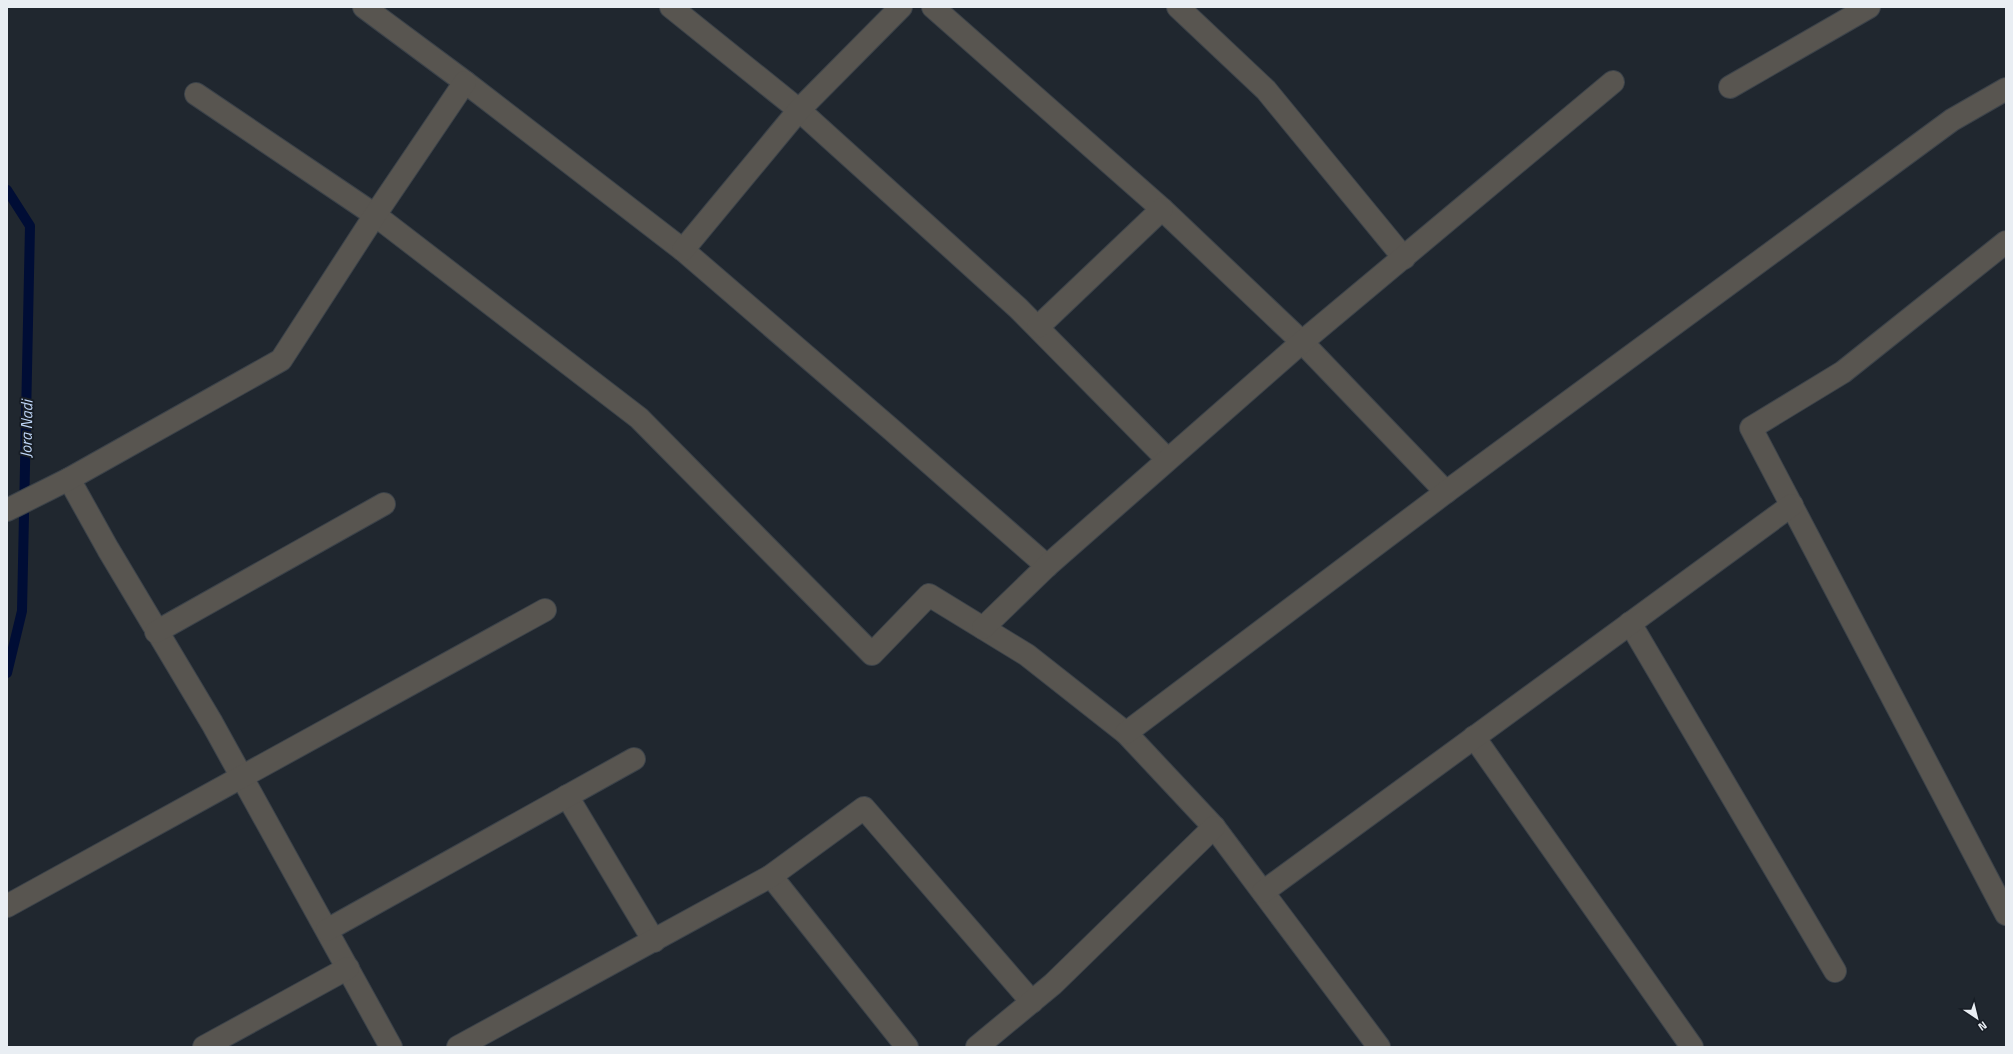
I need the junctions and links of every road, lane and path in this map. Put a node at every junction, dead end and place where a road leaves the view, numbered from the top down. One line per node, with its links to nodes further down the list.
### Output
1 (364, 7): 7 (street)
2 (671, 7): 12 (street)
3 (901, 7): 12 (street)
4 (933, 7): 13 (street)
5 (1178, 7): 17 (street)
6 (1869, 7): 9 (street)
7 (465, 82): 14 (street); 16 (street)
8 (1613, 82): 17 (street)
9 (1730, 87)
10 (2006, 89): 22 (street)
11 (196, 94): 14 (street)
12 (799, 110): 16 (street); 18 (street)
13 (1162, 209): 18 (street); 19 (street)
14 (375, 215): 21 (street); 29 (street)
15 (2006, 242): 24 (street)
16 (682, 250): 26 (street)
17 (1404, 258): 19 (street)
18 (1038, 327): 20 (street)
19 (1302, 342): 20 (street); 22 (street)
20 (1167, 459): 26 (street)
21 (69, 479): 25 (street); 30 (street)
22 (1446, 492): 31 (street)
23 (384, 504): 30 (street)
24 (1792, 505): 28 (street); 40 (street)
25 (9, 509)
26 (1047, 566): 29 (street)
27 (545, 610): 34 (street)
28 (1630, 624): 32 (street); 44 (street)
29 (983, 628): 31 (street)
30 (156, 632): 34 (street)
31 (1126, 733): 36 (street)
32 (1474, 737): 38 (street); 52 (street)
33 (634, 759): 35 (street)
34 (242, 777): 39 (street); 41 (street)
35 (567, 796): 41 (street); 42 (street)
36 (1214, 827): 38 (street); 45 (street)
37 (771, 876): 42 (street); 45 (street); 49 (street)
38 (1263, 892): 51 (street)
39 (7, 906)
40 (2006, 914)
41 (327, 930): 43 (street)
42 (654, 940): 48 (street)
43 (348, 968): 46 (street); 47 (street)
44 (1835, 971)
45 (1032, 1002): 50 (street)
46 (204, 1047)
47 (391, 1047)
48 (458, 1047)
49 (907, 1047)
50 (977, 1047)
51 (1380, 1047)
52 (1692, 1047)

